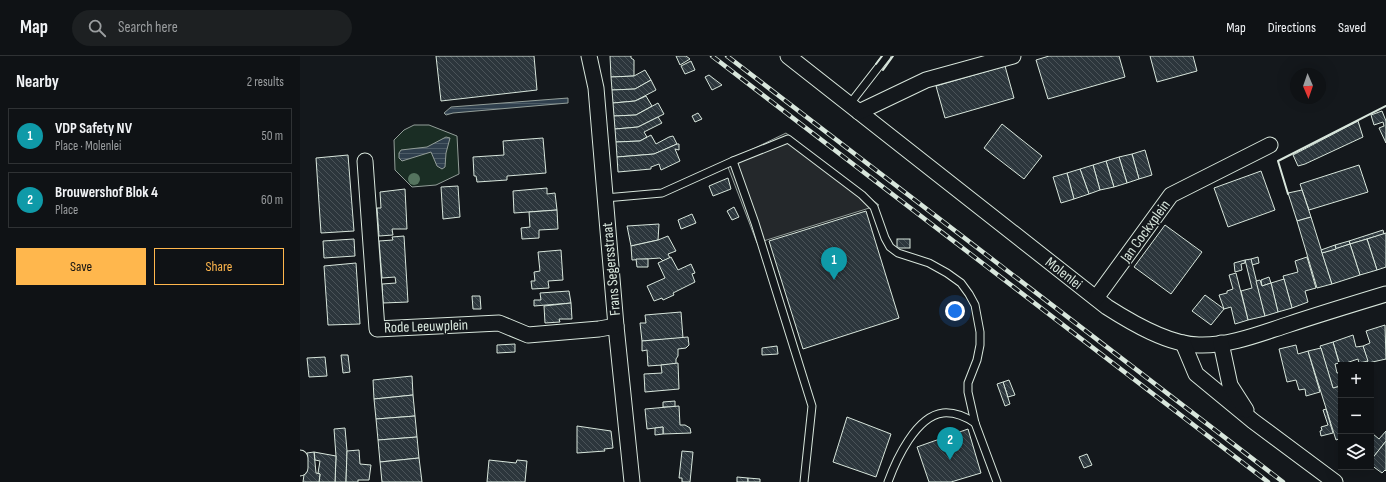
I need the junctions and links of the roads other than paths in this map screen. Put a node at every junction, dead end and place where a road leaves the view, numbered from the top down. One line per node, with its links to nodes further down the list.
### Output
1 (589, 56): 9 (street, Frans Segersstraat)
2 (788, 56): 5 (street, Molenlei)
3 (887, 56): 5 (lane)
4 (1013, 56): 5 (street)
5 (854, 109): 11 (street, Molenlei)
6 (1270, 145): 11 (street, Jan Cockxplein)
7 (365, 161): 12 (street, Rode Leeuwplein)
8 (734, 161): 9 (lane); 16 (lane); 20 (lane)
9 (606, 198): 12 (street, Frans Segersstraat)
10 (1386, 294): 14 (street, Molenlei)
11 (1096, 298): 13 (street, Molenlei)
12 (616, 326): 19 (street, Frans Segersstraat)
13 (1183, 343): 14 (street, Molenlei); 15 (street)
14 (1222, 343): 15 (street)
15 (1253, 421): 23 (street)
16 (975, 423): 21 (lane); 22 (lane)
17 (300, 458): 18 (street)
18 (300, 468)
19 (632, 482)
20 (804, 482)
21 (888, 482)
22 (997, 482)
23 (1335, 482)

